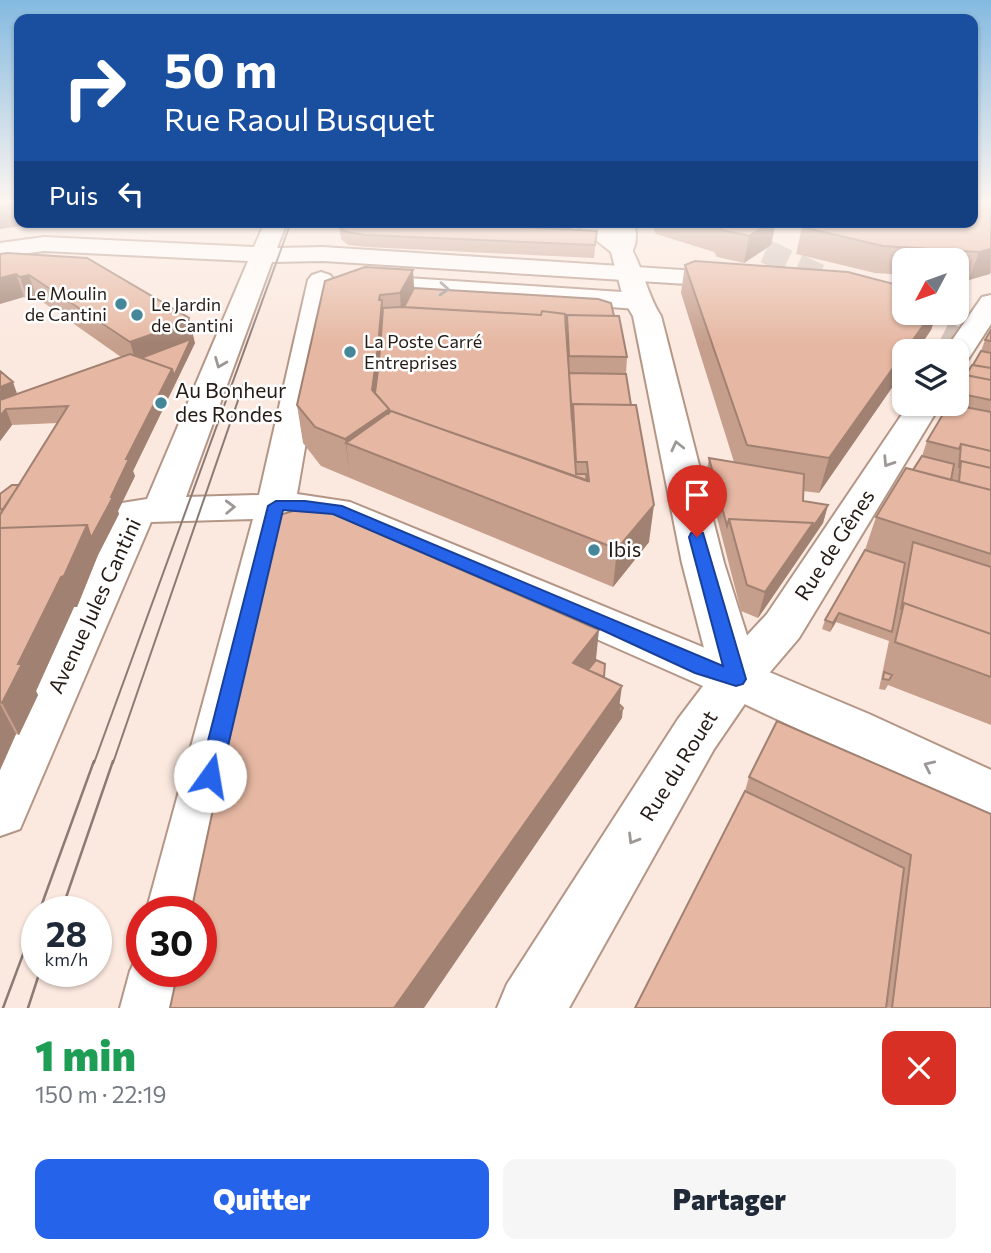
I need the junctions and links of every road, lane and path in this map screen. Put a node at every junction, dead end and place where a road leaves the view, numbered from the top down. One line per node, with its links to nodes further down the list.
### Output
1 (93, 249): 6 (street)
2 (265, 249): 6 (street, Avenue Jules Cantini)
3 (613, 249): 7 (street)
4 (626, 249): 7 (street)
5 (0, 266): 6 (street)
6 (258, 266): 7 (street); 8 (street); 14 (street, Avenue Jules Cantini, one-way to 14)
7 (628, 274): 8 (street, one-way to 7); 9 (street); 15 (street, one-way to 7)
8 (321, 280): 13 (street)
9 (763, 282)
10 (982, 301): 11 (street)
11 (964, 339)
12 (918, 416): 15 (street, Rue de Gênes, one-way to 15)
13 (276, 506): 14 (street, one-way to 13); 15 (street); 18 (street)
14 (162, 509): 17 (street, Avenue Jules Cantini)
15 (736, 679): 16 (street, one-way to 15); 21 (street, Rue du Rouet, one-way to 21)
16 (991, 796)
17 (0, 811)
18 (181, 896)
19 (159, 987): 20 (street)
20 (154, 1008)
21 (531, 1008)

